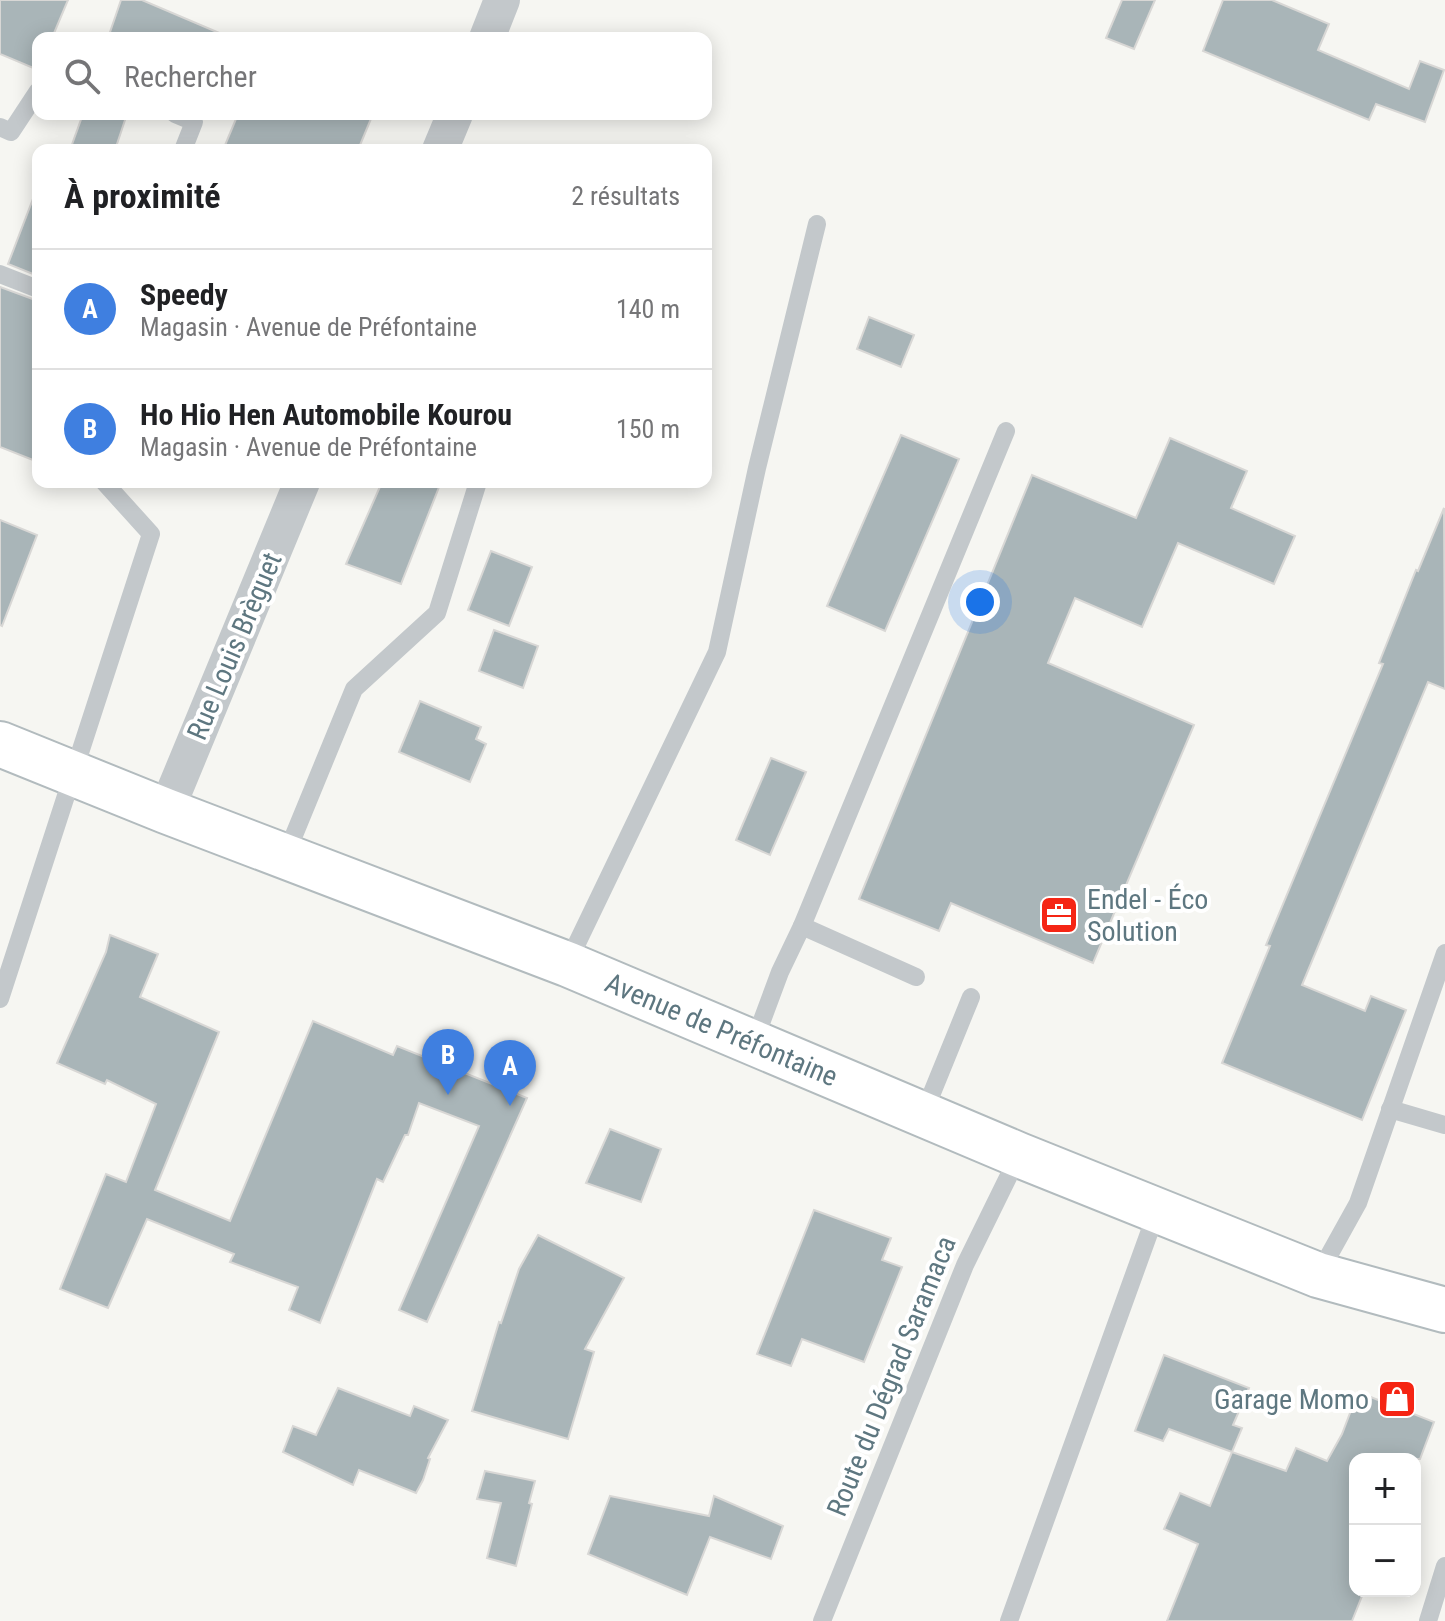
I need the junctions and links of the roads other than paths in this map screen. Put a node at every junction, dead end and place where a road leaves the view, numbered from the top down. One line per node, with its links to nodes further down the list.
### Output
1 (502, 0): 2 (street)
2 (489, 32)
3 (32, 100): 6 (lane)
4 (189, 120): 7 (lane)
5 (452, 120): 8 (street)
6 (0, 127)
7 (185, 144)
8 (442, 144)
9 (817, 224): 22 (lane)
10 (0, 274): 11 (lane)
11 (32, 287)
12 (1006, 431): 20 (lane)
13 (109, 488): 17 (lane)
14 (300, 488): 18 (street, Rue Louis Brèguet)
15 (476, 488): 19 (lane)
16 (0, 744): 17 (main road, Avenue de Préfontaine)
17 (72, 774): 18 (main road, Avenue de Préfontaine); 25 (lane)
18 (166, 811): 19 (main road, Avenue de Préfontaine)
19 (285, 857): 22 (main road, Avenue de Préfontaine)
20 (802, 926): 23 (lane); 26 (lane)
21 (1445, 953): 27 (lane)
22 (567, 964): 26 (main road, Avenue de Préfontaine)
23 (916, 977)
24 (971, 997): 28 (lane)
25 (0, 999)
26 (754, 1042): 28 (main road, Avenue de Préfontaine)
27 (1390, 1109): 29 (lane); 32 (lane)
28 (923, 1115): 30 (main road, Avenue de Préfontaine)
29 (1445, 1125)
30 (1019, 1155): 31 (main road, Avenue de Préfontaine); 35 (lane, Route du Dégrad Saramaca)
31 (1157, 1211): 32 (main road, Avenue de Préfontaine); 36 (lane)
32 (1318, 1275): 33 (main road, Avenue de Préfontaine)
33 (1445, 1310)
34 (1445, 1566): 37 (lane)
35 (822, 1621)
36 (1009, 1621)
37 (1428, 1621)

